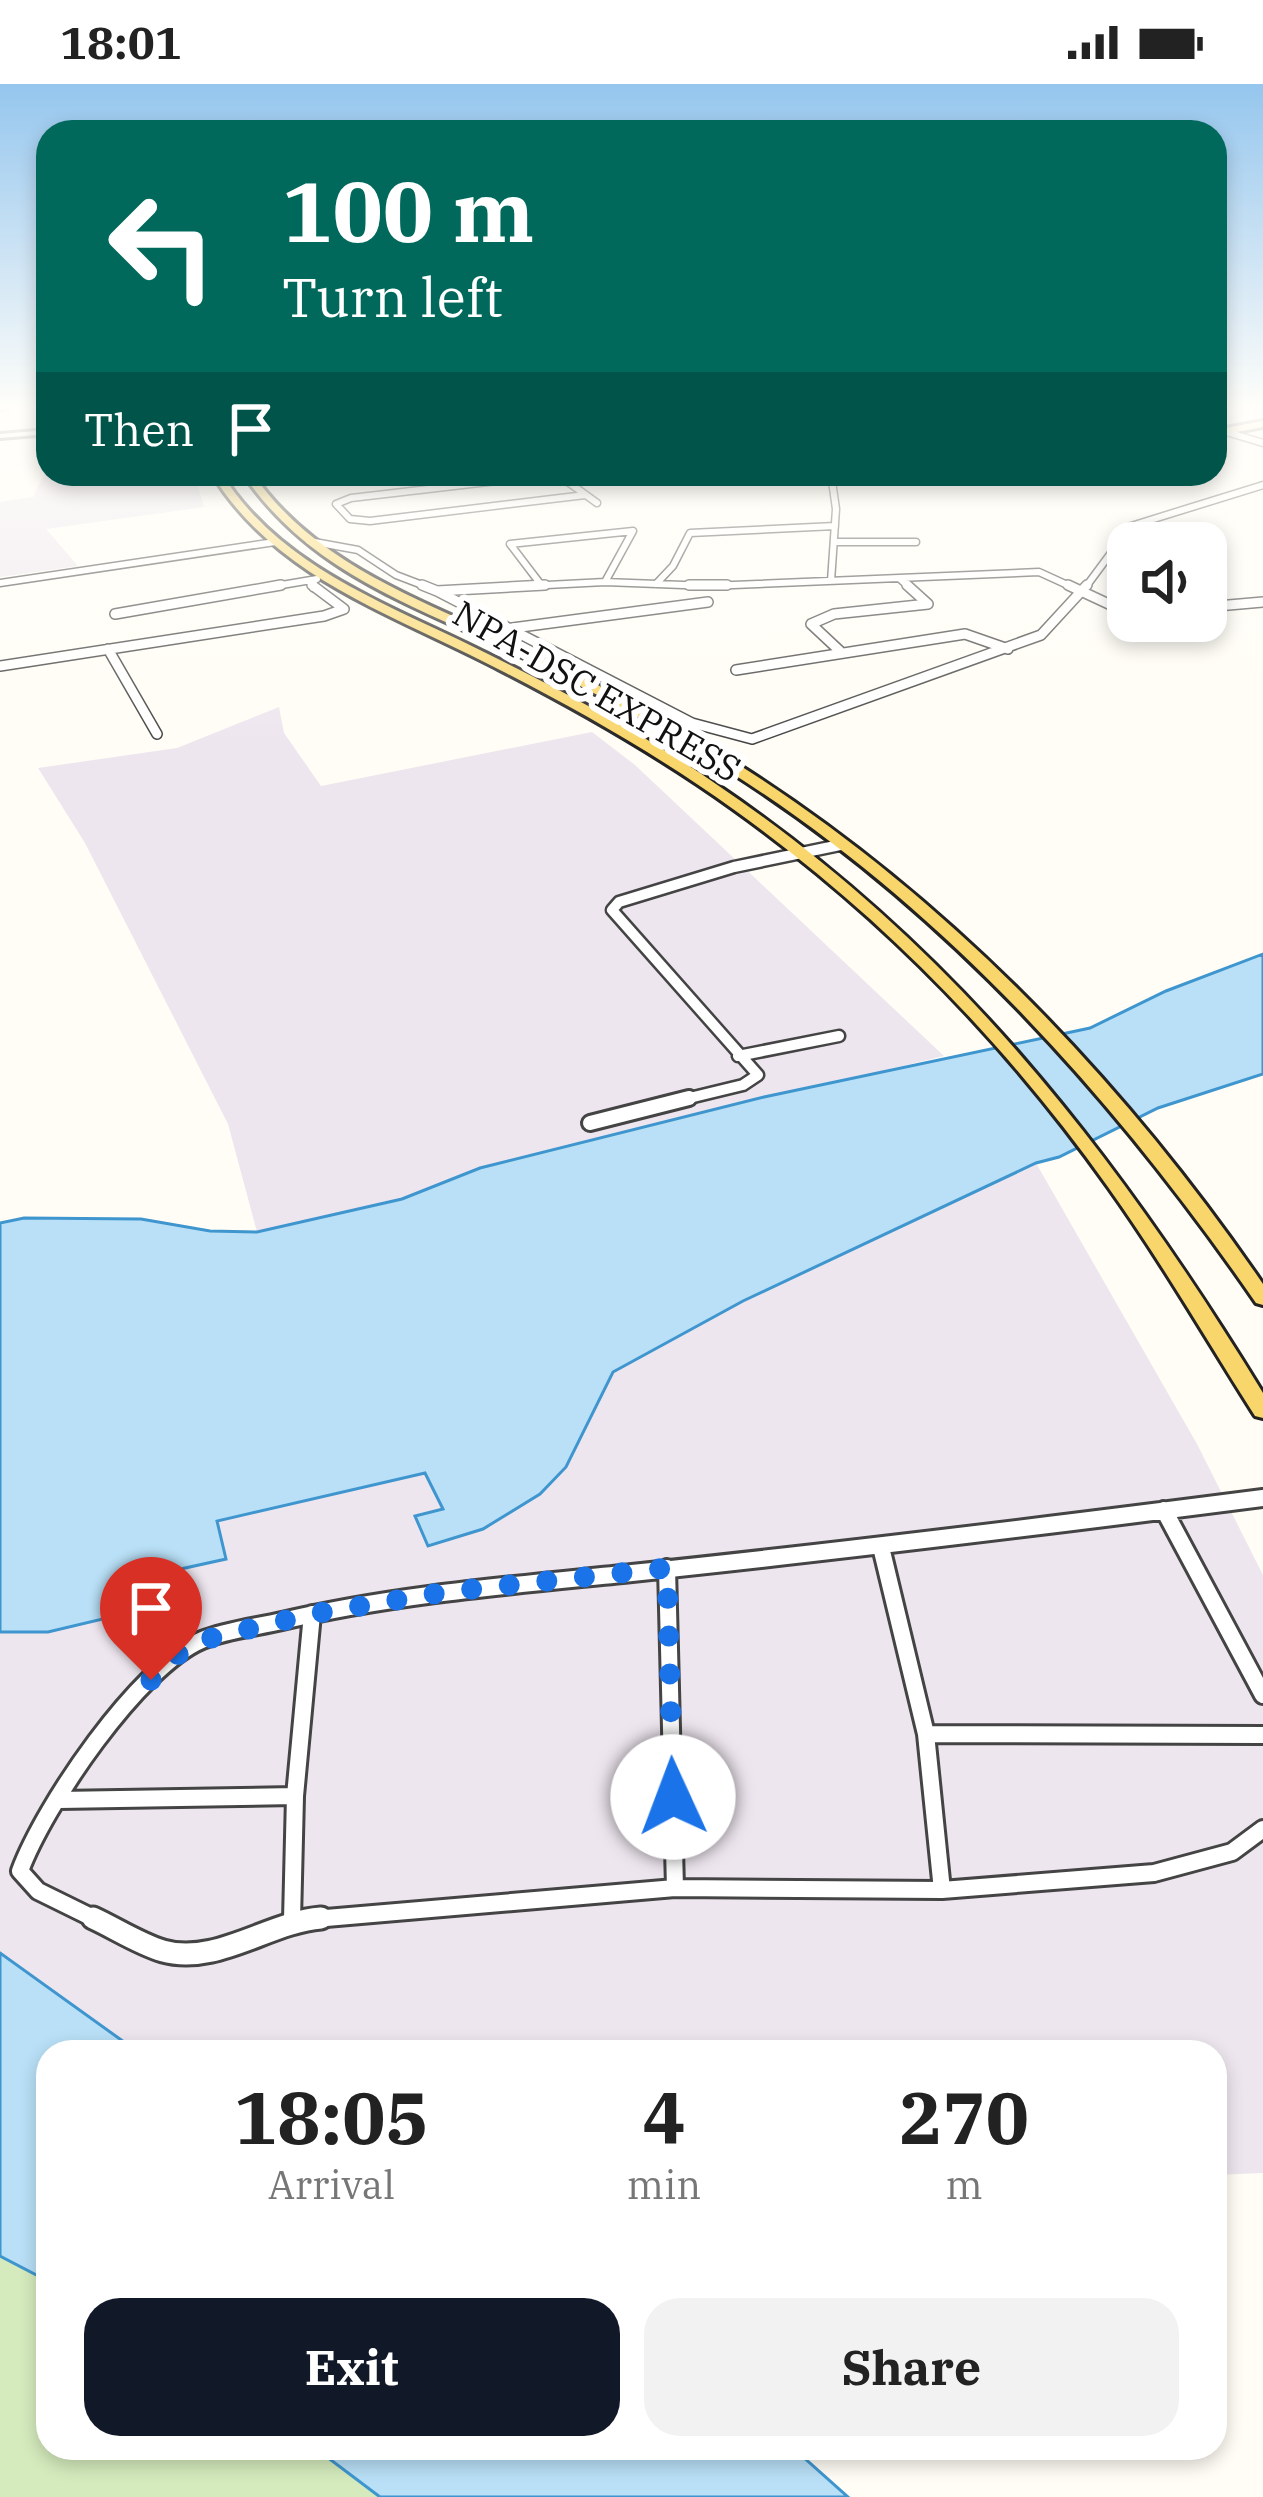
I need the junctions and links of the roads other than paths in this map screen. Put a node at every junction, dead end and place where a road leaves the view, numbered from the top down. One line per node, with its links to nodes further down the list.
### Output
1 (250, 520): 7 (main road, NPA-DSC EXPRESS)
2 (285, 520): 6 (main road)
3 (835, 520): 5 (street)
4 (1152, 520): 18 (street)
5 (835, 526): 8 (street); 15 (street)
6 (310, 541): 17 (street); 31 (main road)
7 (275, 542): 10 (main road, NPA-DSC EXPRESS); 14 (street)
8 (834, 542): 9 (street); 13 (street)
9 (916, 542)
10 (321, 579): 23 (street); 26 (street); 32 (main road, NPA-DSC EXPRESS)
11 (900, 579): 13 (street); 18 (street); 27 (street)
12 (605, 581): 15 (street); 16 (street); 16 (street)
13 (831, 581): 15 (street)
14 (0, 583)
15 (656, 584)
16 (542, 586): 17 (street)
17 (437, 591): 24 (street)
18 (1082, 592): 21 (street); 25 (street)
19 (708, 602): 24 (street)
20 (1263, 602): 22 (street)
21 (1107, 603)
22 (1227, 606)
23 (115, 614)
24 (505, 630): 25 (street)
25 (1008, 649): 27 (street)
26 (108, 650): 28 (street); 30 (street)
27 (842, 653): 29 (street)
28 (0, 666)
29 (736, 670)
30 (157, 734)
31 (840, 845): 32 (street); 36 (main road)
32 (802, 854): 34 (street); 37 (main road, NPA-DSC EXPRESS)
33 (839, 1036): 34 (street)
34 (738, 1056): 35 (street)
35 (590, 1123)
36 (1263, 1299)
37 (1263, 1411)
38 (1263, 1498): 39 (street)
39 (1164, 1510): 40 (street); 43 (street)
40 (881, 1547): 41 (street); 44 (street)
41 (667, 1568): 42 (street); 49 (street)
42 (312, 1614): 46 (street); 47 (street)
43 (1263, 1695)
44 (926, 1734): 45 (street); 50 (street)
45 (1263, 1735)
46 (295, 1796): 47 (street); 51 (street)
47 (59, 1800): 51 (street)
48 (1263, 1829): 50 (street)
49 (675, 1888): 50 (street); 51 (street)
50 (943, 1890)
51 (292, 1920)

